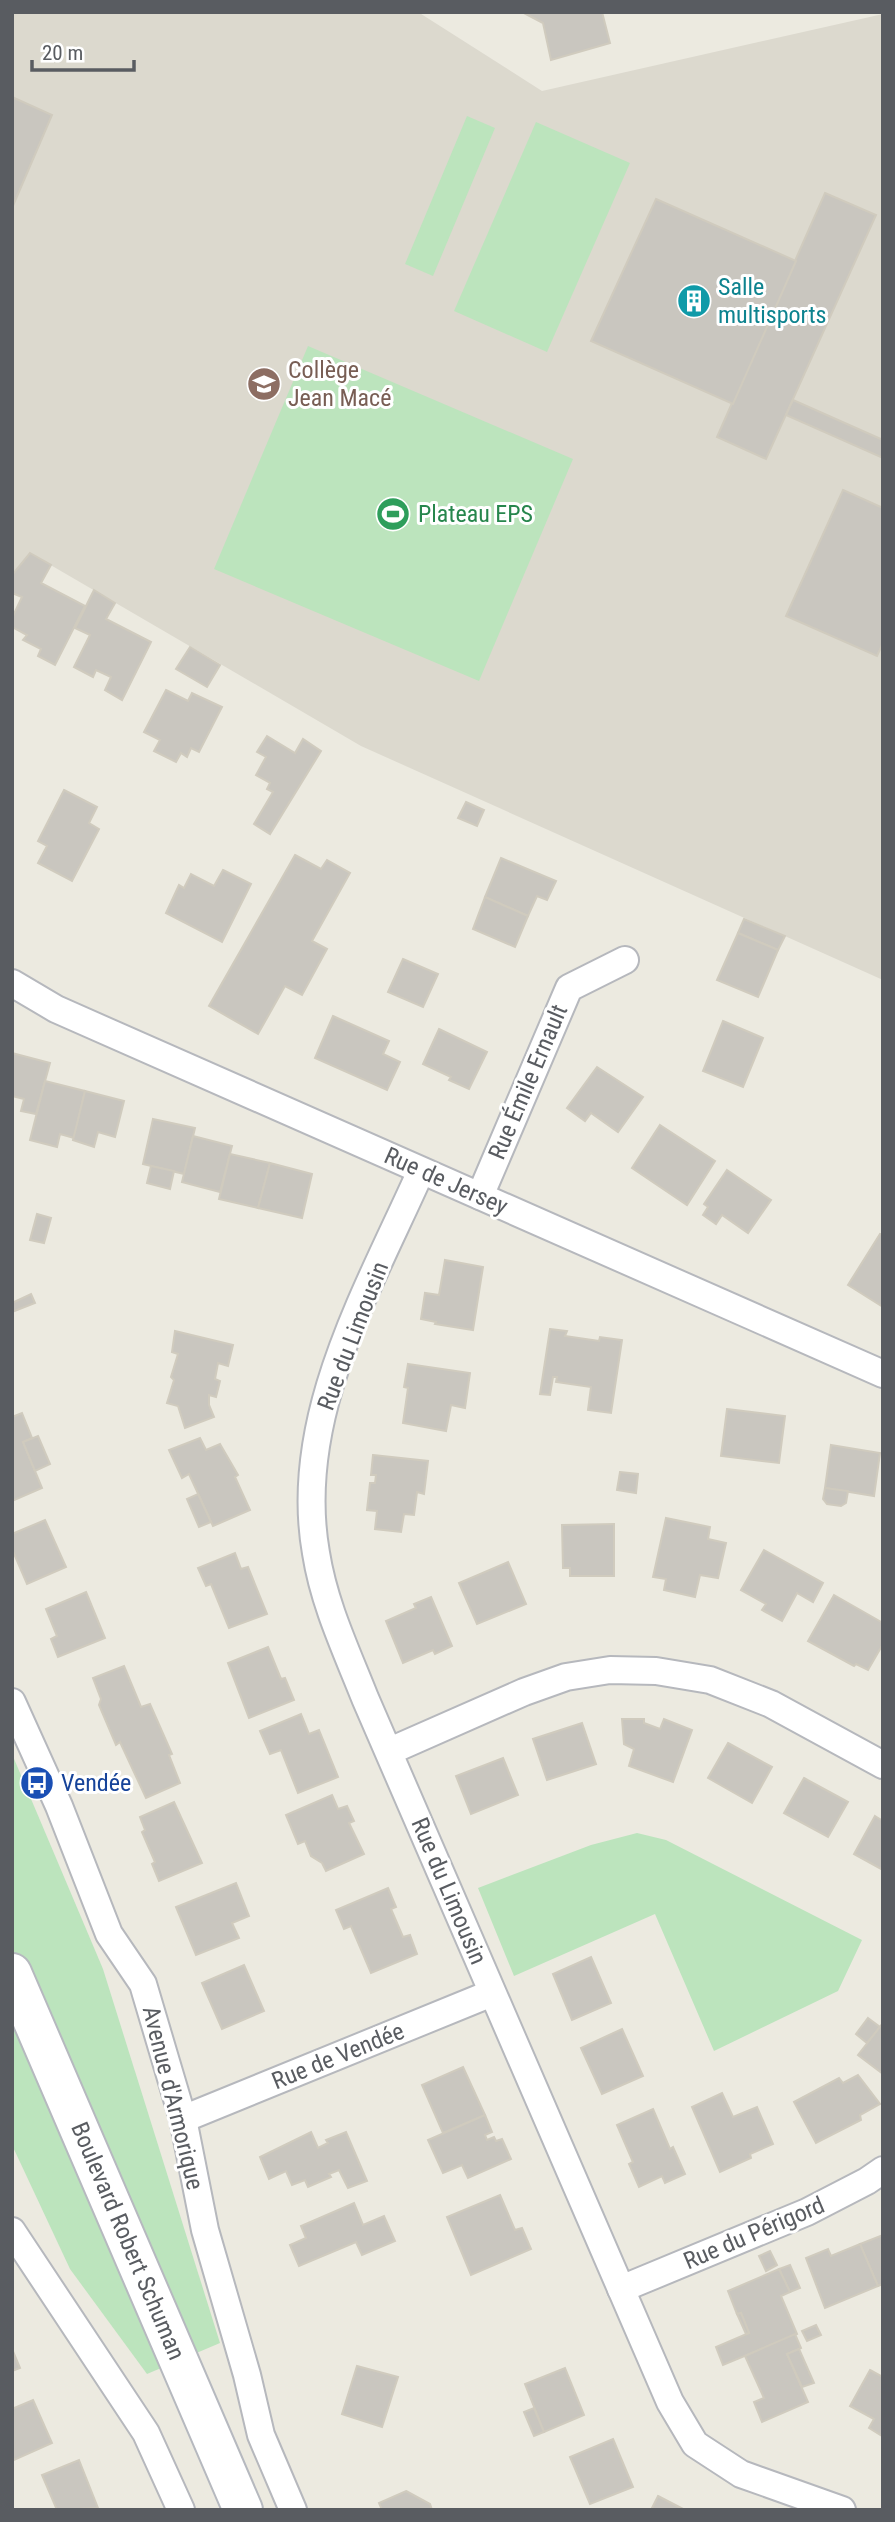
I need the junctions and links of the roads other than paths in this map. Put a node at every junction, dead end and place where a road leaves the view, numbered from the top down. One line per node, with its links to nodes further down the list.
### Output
1 (625, 960): 4 (street, Rue Émile Ernault)
2 (12, 983): 3 (street, Rue de Jersey)
3 (421, 1171): 4 (street, Rue de Jersey); 7 (street, Rue du Limousin)
4 (480, 1196): 5 (street, Rue de Jersey)
5 (883, 1374)
6 (12, 1702): 11 (street, Avenue d'Armorique)
7 (390, 1751): 8 (street); 10 (street, Rue du Limousin)
8 (883, 1765)
9 (12, 1973): 16 (main road, Boulevard Robert Schuman)
10 (492, 1993): 11 (street, Rue de Vendée); 14 (street, Rue du Limousin)
11 (183, 2119): 17 (street, Avenue d'Armorique)
12 (883, 2170): 14 (street, Rue du Périgord)
13 (12, 2231): 15 (street)
14 (621, 2289): 18 (street, Rue du Limousin)
15 (181, 2510)
16 (243, 2510)
17 (293, 2510)
18 (842, 2510)

